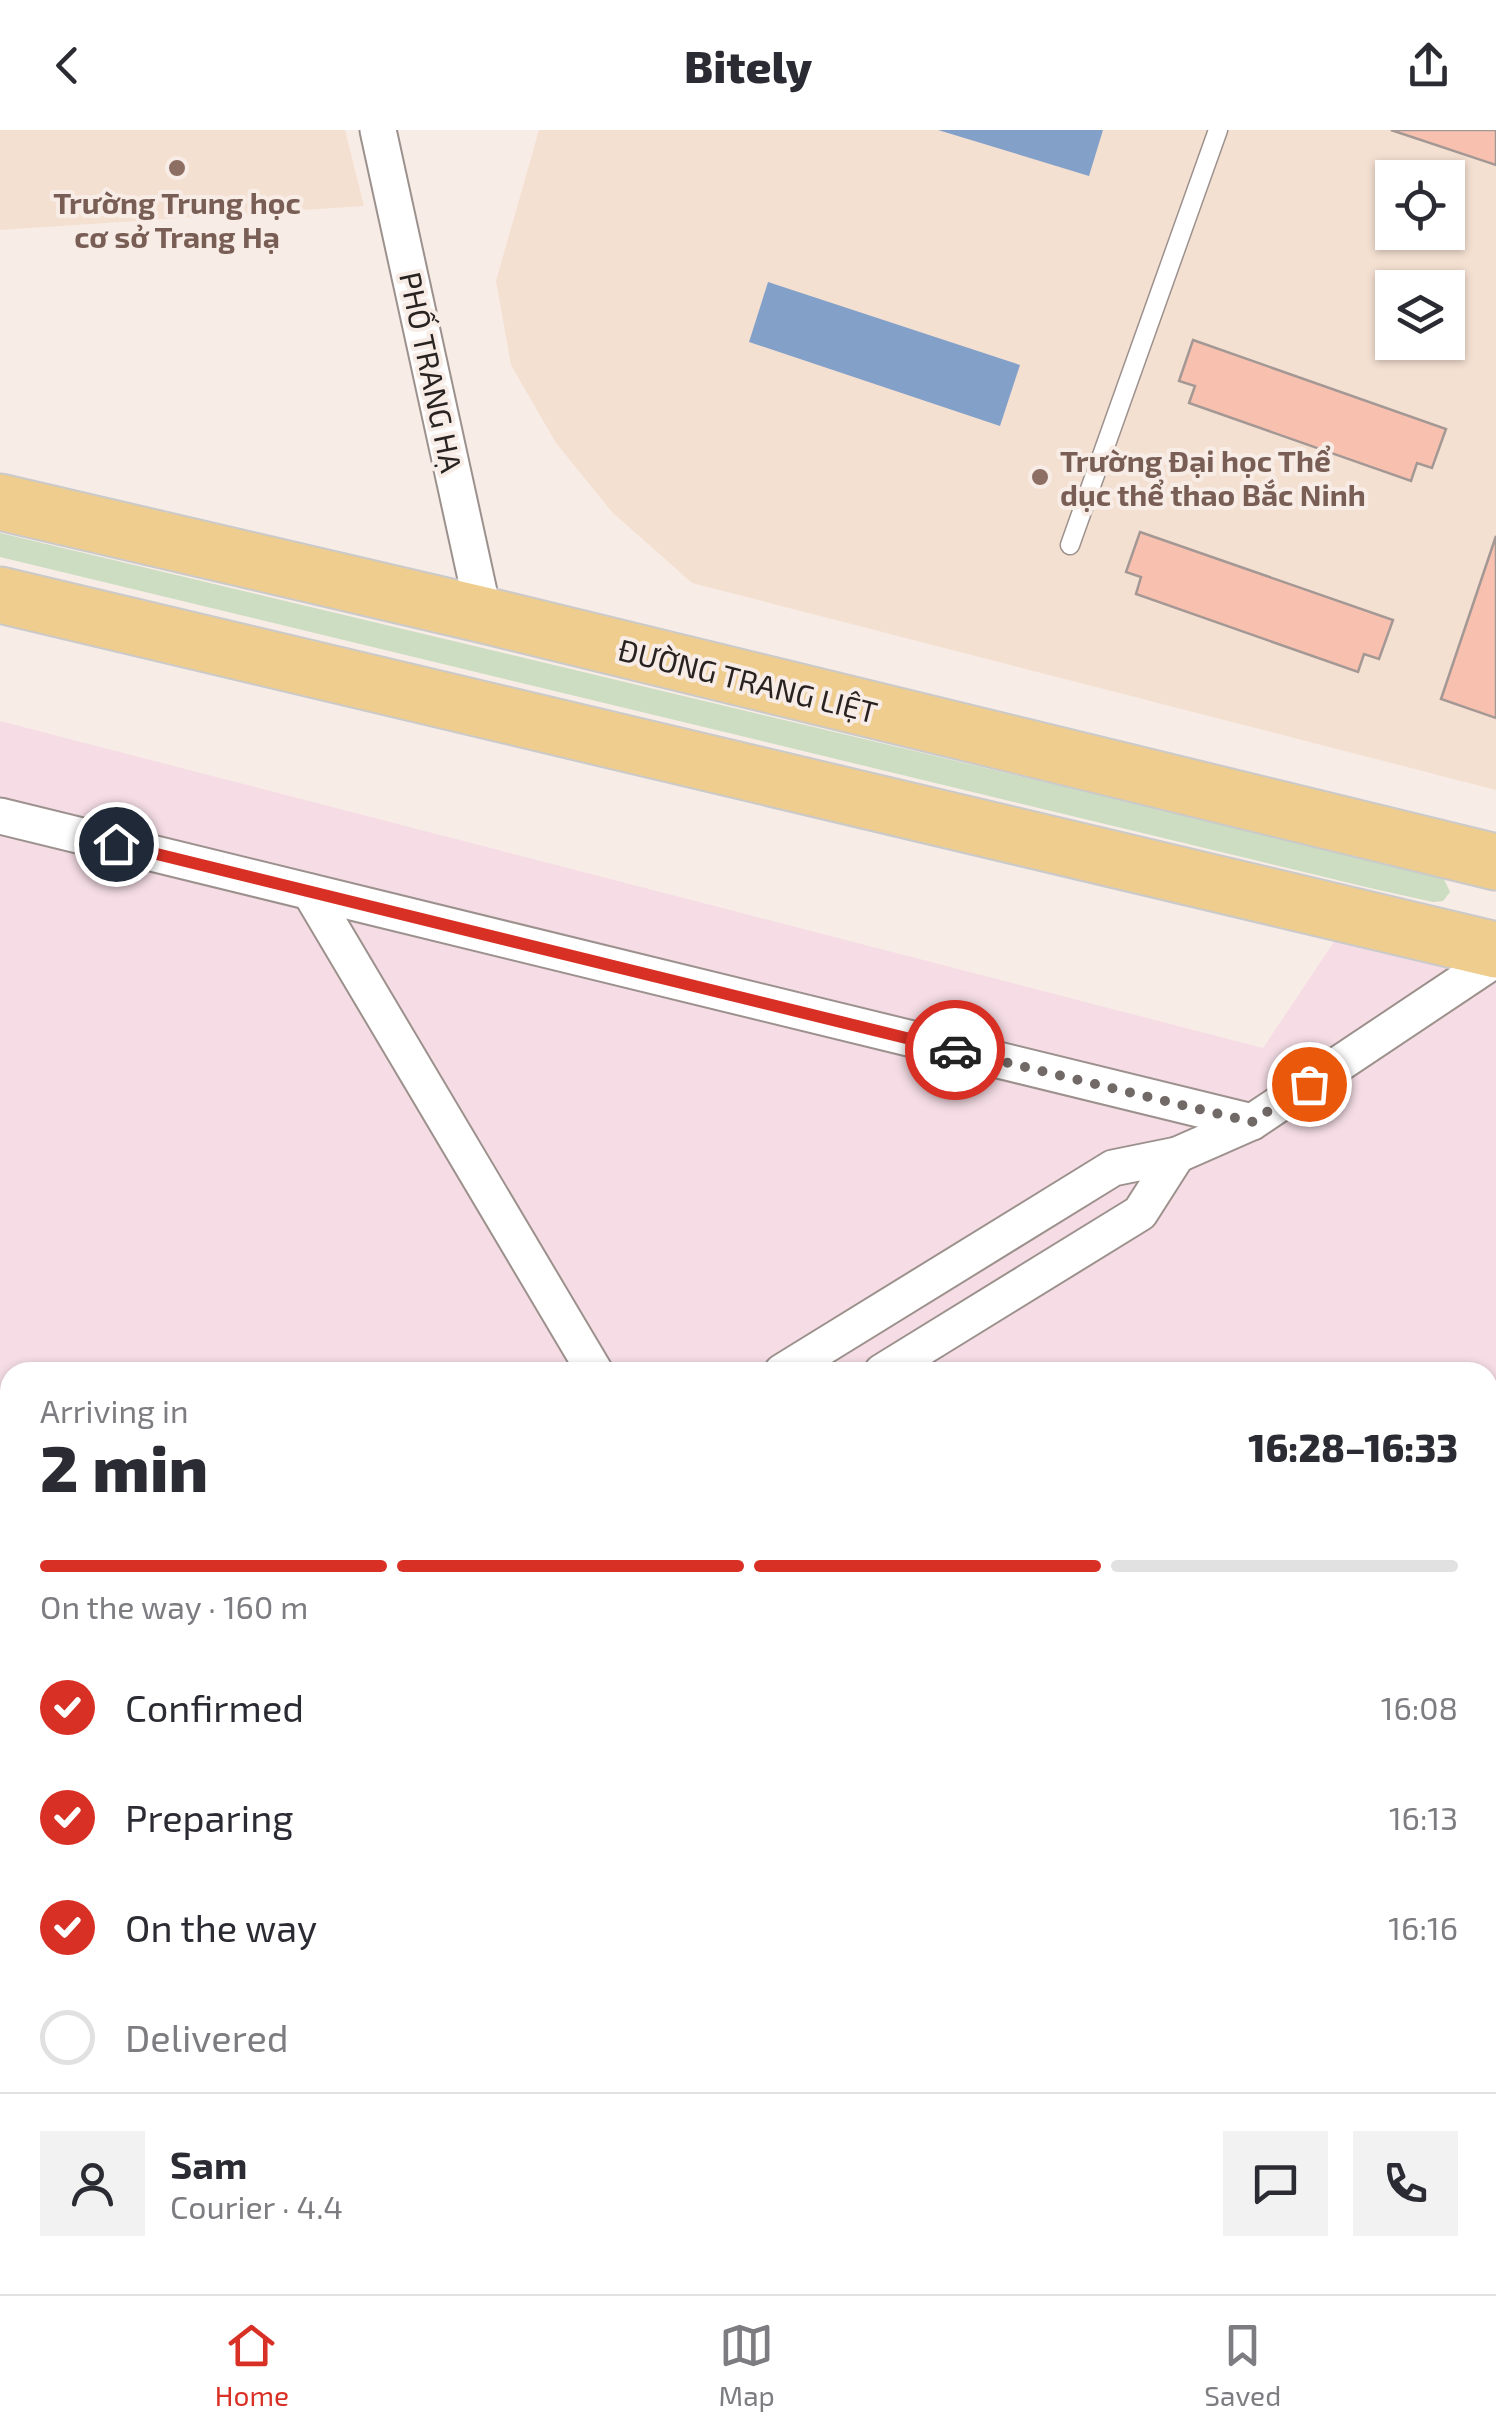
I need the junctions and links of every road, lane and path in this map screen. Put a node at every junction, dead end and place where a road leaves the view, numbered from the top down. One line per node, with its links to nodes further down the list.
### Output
1 (378, 130): 6 (street, PHỐ TRANG HẠ)
2 (1218, 130): 4 (lane)
3 (0, 502): 6 (main road, ĐƯỜNG TRANG LIỆT)
4 (1070, 545)
5 (0, 595): 10 (main road)
6 (484, 616): 8 (main road, ĐƯỜNG TRANG LIỆT)
7 (0, 816): 9 (street)
8 (1496, 862)
9 (310, 892): 12 (street); 14 (street)
10 (1496, 950)
11 (1496, 959): 12 (street)
12 (1252, 1122): 13 (street)
13 (1177, 1155): 15 (street); 16 (street)
14 (589, 1362)
15 (798, 1362)
16 (898, 1362)

